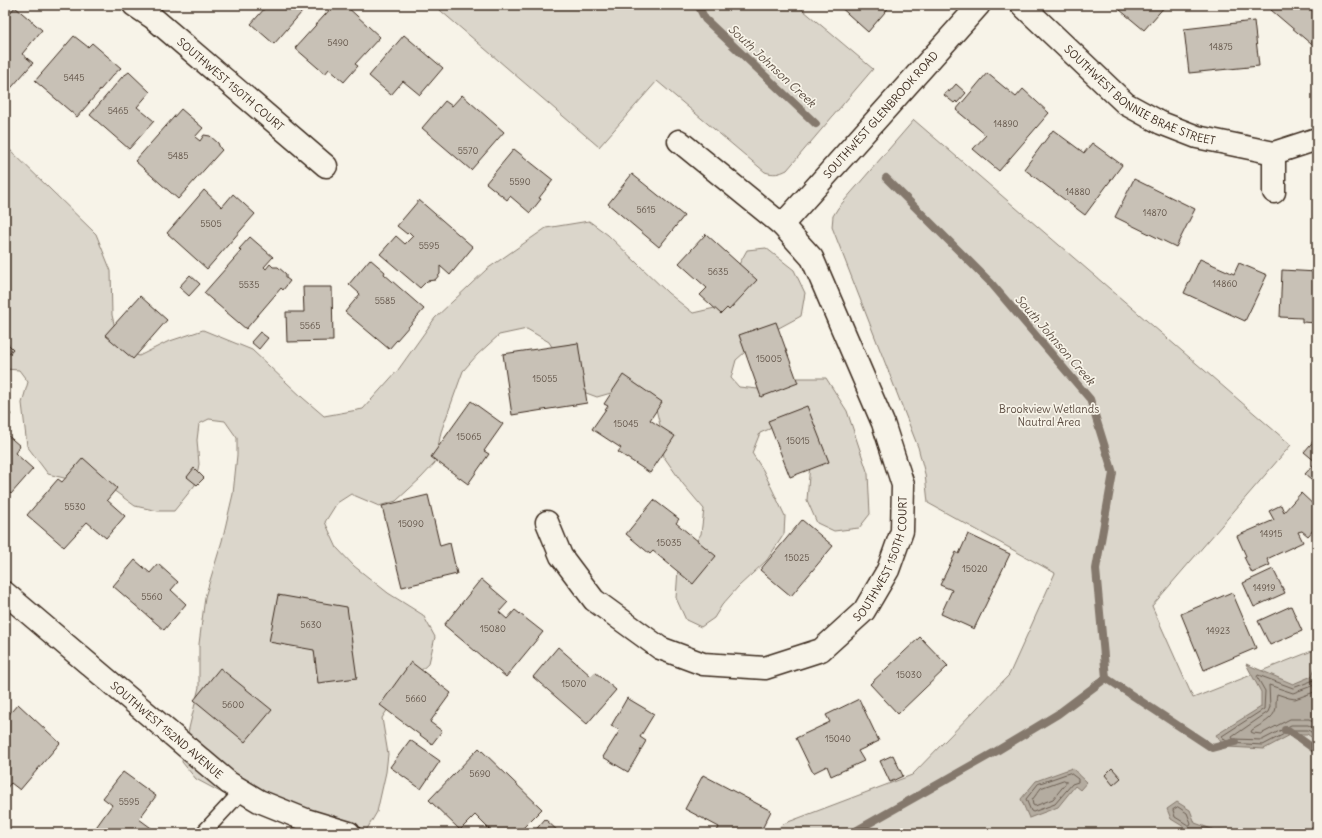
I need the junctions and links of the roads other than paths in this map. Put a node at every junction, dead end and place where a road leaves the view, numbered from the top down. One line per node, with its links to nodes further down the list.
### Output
1 (134, 5): 7 (street, SOUTHWEST 150TH COURT)
2 (979, 5): 9 (street, SOUTHWEST GLENBROOK ROAD)
3 (1022, 5): 6 (street, SOUTHWEST BONNIE BRAE STREET)
4 (1317, 139): 6 (street, SOUTHWEST BONNIE BRAE STREET)
5 (679, 141): 9 (street, SOUTHWEST 150TH COURT)
6 (1274, 153): 8 (street)
7 (326, 166)
8 (1274, 192)
9 (782, 225): 10 (street, SOUTHWEST 150TH COURT)
10 (547, 522)
11 (5, 593): 12 (street, SOUTHWEST 152ND AVENUE)
12 (242, 791): 13 (lane); 14 (street, SOUTHWEST 152ND AVENUE)
13 (203, 833)
14 (349, 833)

